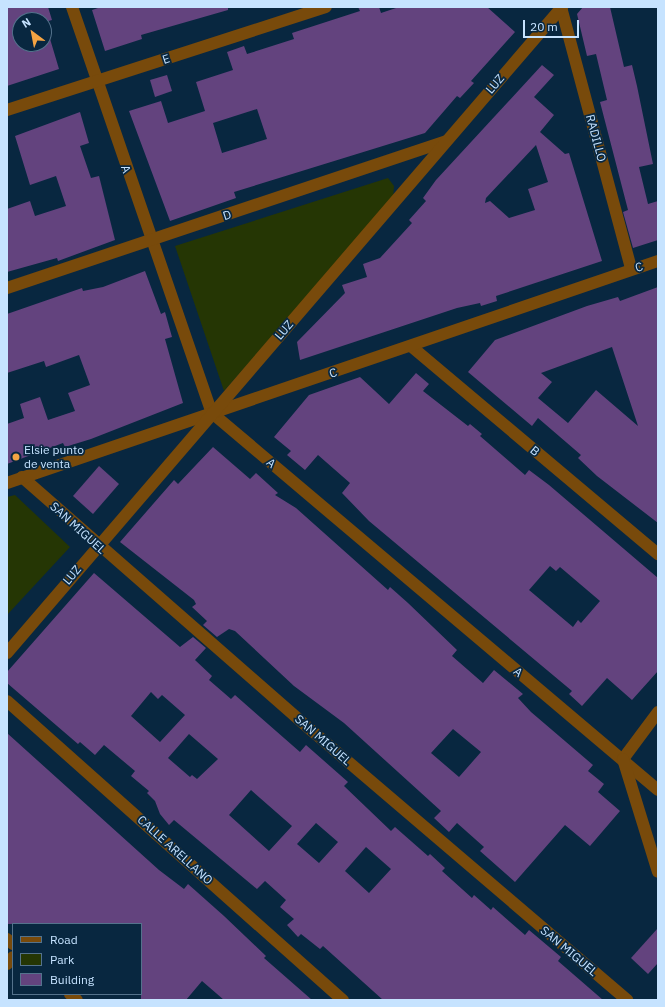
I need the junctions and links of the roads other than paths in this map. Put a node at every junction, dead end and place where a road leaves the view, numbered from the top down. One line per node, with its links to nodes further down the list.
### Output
1 (72, 7): 4 (street, A)
2 (326, 7): 4 (street, E)
3 (561, 7): 6 (street, LUZ); 9 (street, RADILLO)
4 (97, 81): 5 (street, E); 7 (street, A)
5 (7, 110)
6 (447, 140): 7 (street, D); 12 (street, LUZ)
7 (151, 240): 10 (street, D); 12 (street, A)
8 (658, 262): 9 (street, C)
9 (631, 269): 11 (street, C)
10 (7, 288)
11 (412, 347): 12 (street, C); 16 (street, B)
12 (212, 413): 13 (street, C); 15 (street, LUZ); 20 (street, A)
13 (22, 477): 14 (street, C); 15 (street, SAN MIGUEL)
14 (7, 483)
15 (97, 545): 17 (street, LUZ); 24 (street, SAN MIGUEL)
16 (658, 554)
17 (7, 653)
18 (7, 701): 23 (street, CALLE ARELLANO)
19 (658, 712): 20 (street)
20 (623, 759): 21 (street, A); 22 (street)
21 (658, 790)
22 (658, 872)
23 (343, 1000)
24 (627, 1000)

